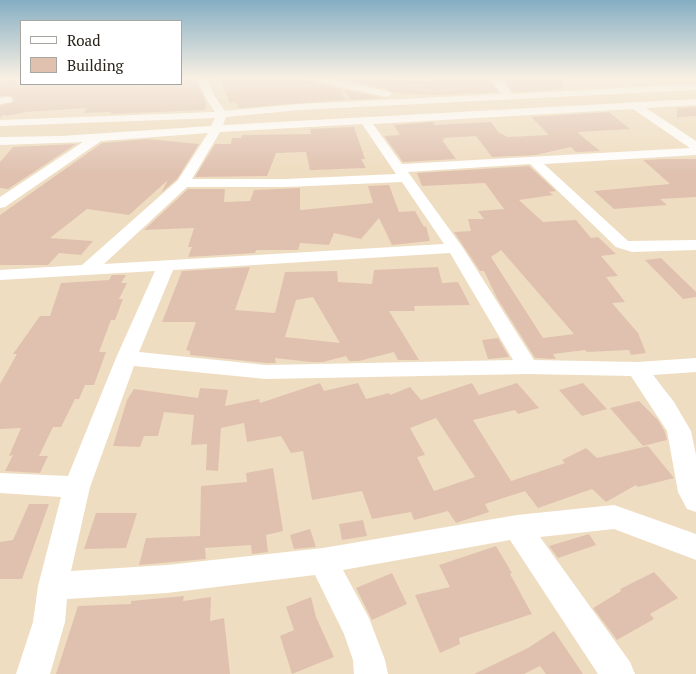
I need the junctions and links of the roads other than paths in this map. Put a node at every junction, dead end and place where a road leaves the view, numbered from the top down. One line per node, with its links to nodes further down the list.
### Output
1 (219, 109): 5 (street)
2 (287, 109): 5 (street)
3 (590, 109): 6 (street)
4 (641, 109): 11 (street)
5 (222, 114): 7 (street); 8 (street)
6 (366, 121): 8 (street); 14 (street)
7 (0, 123)
8 (216, 129): 9 (street); 15 (street)
9 (99, 136): 10 (street); 16 (street)
10 (0, 141)
11 (696, 146)
12 (696, 151): 13 (street)
13 (534, 161): 14 (street); 17 (street)
14 (404, 173): 15 (street); 18 (street)
15 (182, 184): 20 (street)
16 (0, 204)
17 (696, 245)
18 (455, 248): 19 (street); 24 (street)
19 (166, 265): 20 (street); 22 (street)
20 (88, 268): 21 (street)
21 (0, 275)
22 (126, 358): 24 (street); 27 (street)
23 (696, 366): 25 (street)
24 (528, 367): 25 (street)
25 (637, 369): 28 (street)
26 (0, 483): 27 (street)
27 (77, 487): 32 (street)
28 (696, 501)
29 (517, 527): 30 (street); 31 (street); 35 (street)
30 (696, 547)
31 (323, 561): 32 (street); 34 (street)
32 (53, 586): 33 (street)
33 (33, 674)
34 (371, 674)
35 (618, 674)

